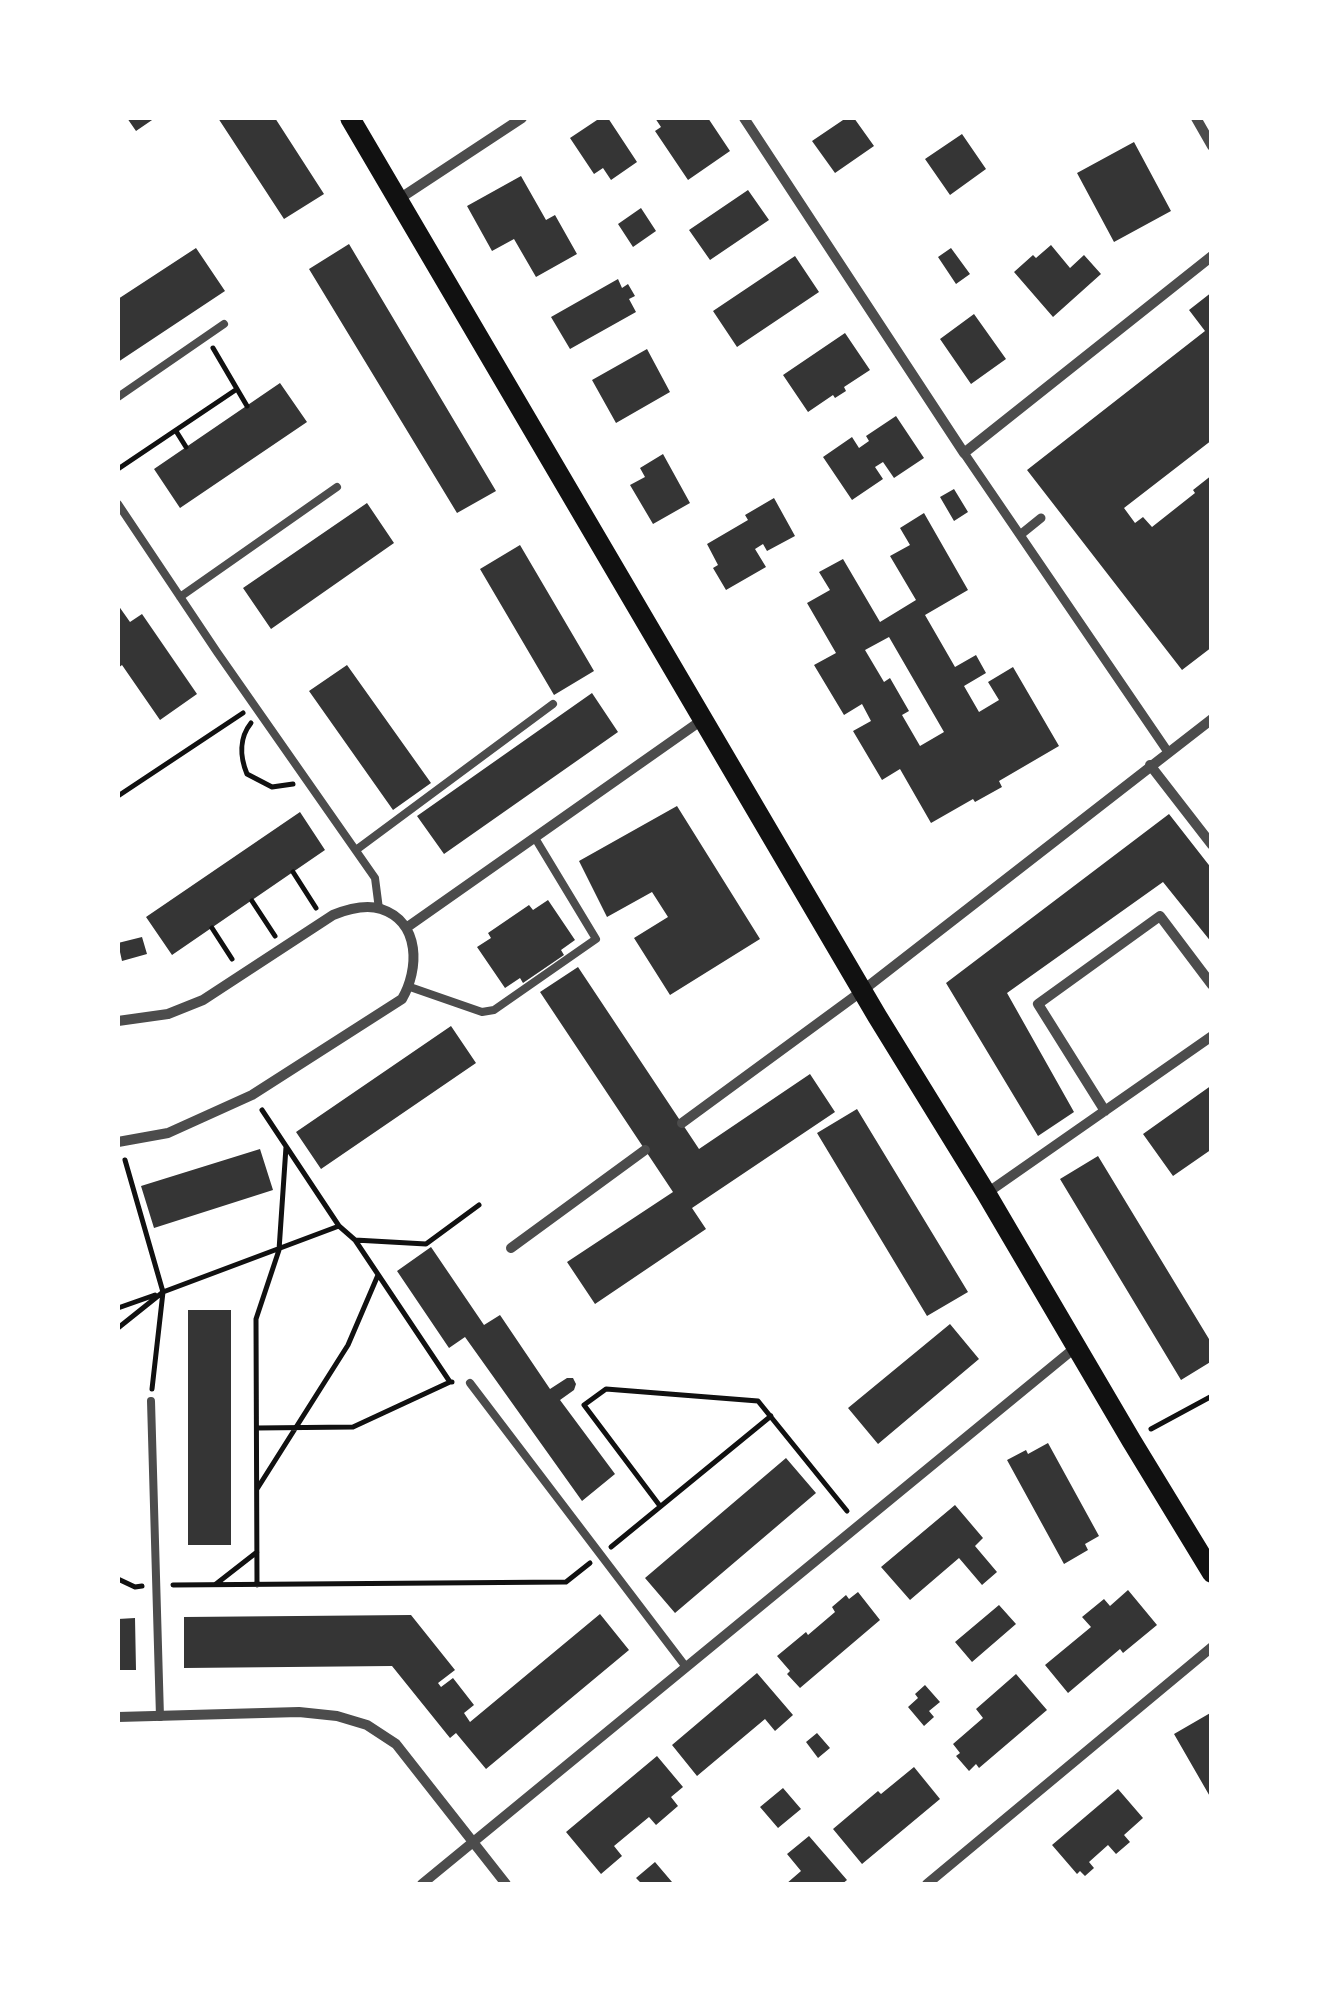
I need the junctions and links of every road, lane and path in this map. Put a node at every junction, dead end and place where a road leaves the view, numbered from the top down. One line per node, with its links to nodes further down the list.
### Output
1 (350, 118): 6 (main road)
2 (522, 118): 6 (street)
3 (744, 118): 15 (street)
4 (1196, 118): 5 (street)
5 (1212, 146)
6 (399, 199): 26 (main road)
7 (1212, 256): 15 (street)
8 (224, 324): 9 (lane)
9 (206, 336): 10 (path); 11 (lane)
10 (236, 389): 12 (path); 13 (path)
11 (118, 397)
12 (247, 406)
13 (176, 431): 14 (path); 16 (path)
14 (186, 447)
15 (964, 453): 20 (street)
16 (118, 469)
17 (337, 487): 21 (lane)
18 (118, 504): 21 (lane)
19 (1042, 518): 20 (street)
20 (1020, 534): 27 (street)
21 (180, 597): 23 (lane)
22 (554, 704): 33 (lane)
23 (254, 706): 24 (lane); 30 (path)
24 (261, 715): 29 (lane); 29 (path)
25 (1212, 719): 27 (street)
26 (702, 720): 31 (street); 44 (main road)
27 (1168, 752): 28 (street)
28 (1150, 765): 32 (street); 44 (street)
29 (307, 778): 33 (lane)
30 (118, 796)
31 (535, 838): 39 (street); 43 (lane)
32 (1212, 845)
33 (356, 850): 36 (lane)
34 (293, 872): 37 (path)
35 (252, 901): 40 (path)
36 (379, 908): 37 (street); 39 (street)
37 (324, 920): 40 (street)
38 (212, 928): 41 (path)
39 (406, 928): 43 (street)
40 (283, 948): 41 (street)
41 (242, 975): 45 (street)
42 (1212, 985): 48 (street)
43 (410, 986): 47 (street)
44 (862, 991): 49 (street); 53 (main road)
45 (118, 1021)
46 (1212, 1036): 48 (street)
47 (252, 1095): 50 (street); 51 (path)
48 (1105, 1111): 53 (street)
49 (682, 1123)
50 (118, 1142): 60 (path)
51 (286, 1147): 55 (path); 58 (path)
52 (644, 1150): 57 (street)
53 (986, 1193): 63 (main road)
54 (480, 1205): 56 (path)
55 (340, 1226): 56 (path); 58 (path)
56 (355, 1240): 59 (path)
57 (511, 1248)
58 (279, 1250): 60 (path); 70 (path)
59 (378, 1275): 64 (path); 69 (path)
60 (163, 1292): 61 (path); 62 (path); 67 (path)
61 (118, 1308)
62 (118, 1328)
63 (1076, 1347): 71 (main road); 74 (street)
64 (450, 1382): 65 (path); 69 (path)
65 (470, 1382): 76 (lane)
66 (1212, 1396): 71 (path)
67 (151, 1401): 79 (lane)
68 (771, 1416): 73 (path); 73 (path); 74 (path)
69 (298, 1427): 70 (path); 72 (path)
70 (257, 1428): 72 (path)
71 (1131, 1440): 77 (main road)
72 (257, 1490): 75 (path)
73 (660, 1506): 76 (path)
74 (858, 1525): 83 (street)
75 (257, 1552): 80 (path); 81 (path)
76 (601, 1555): 80 (path); 83 (lane)
77 (1212, 1573)
78 (118, 1579): 79 (path)
79 (156, 1585): 81 (path); 85 (lane)
80 (257, 1585): 81 (path)
81 (214, 1586)
82 (1212, 1647): 89 (street)
83 (686, 1667): 86 (street)
84 (118, 1717): 85 (street)
85 (160, 1717): 86 (street)
86 (473, 1843): 87 (street); 88 (street)
87 (422, 1884)
88 (506, 1884)
89 (926, 1884)

